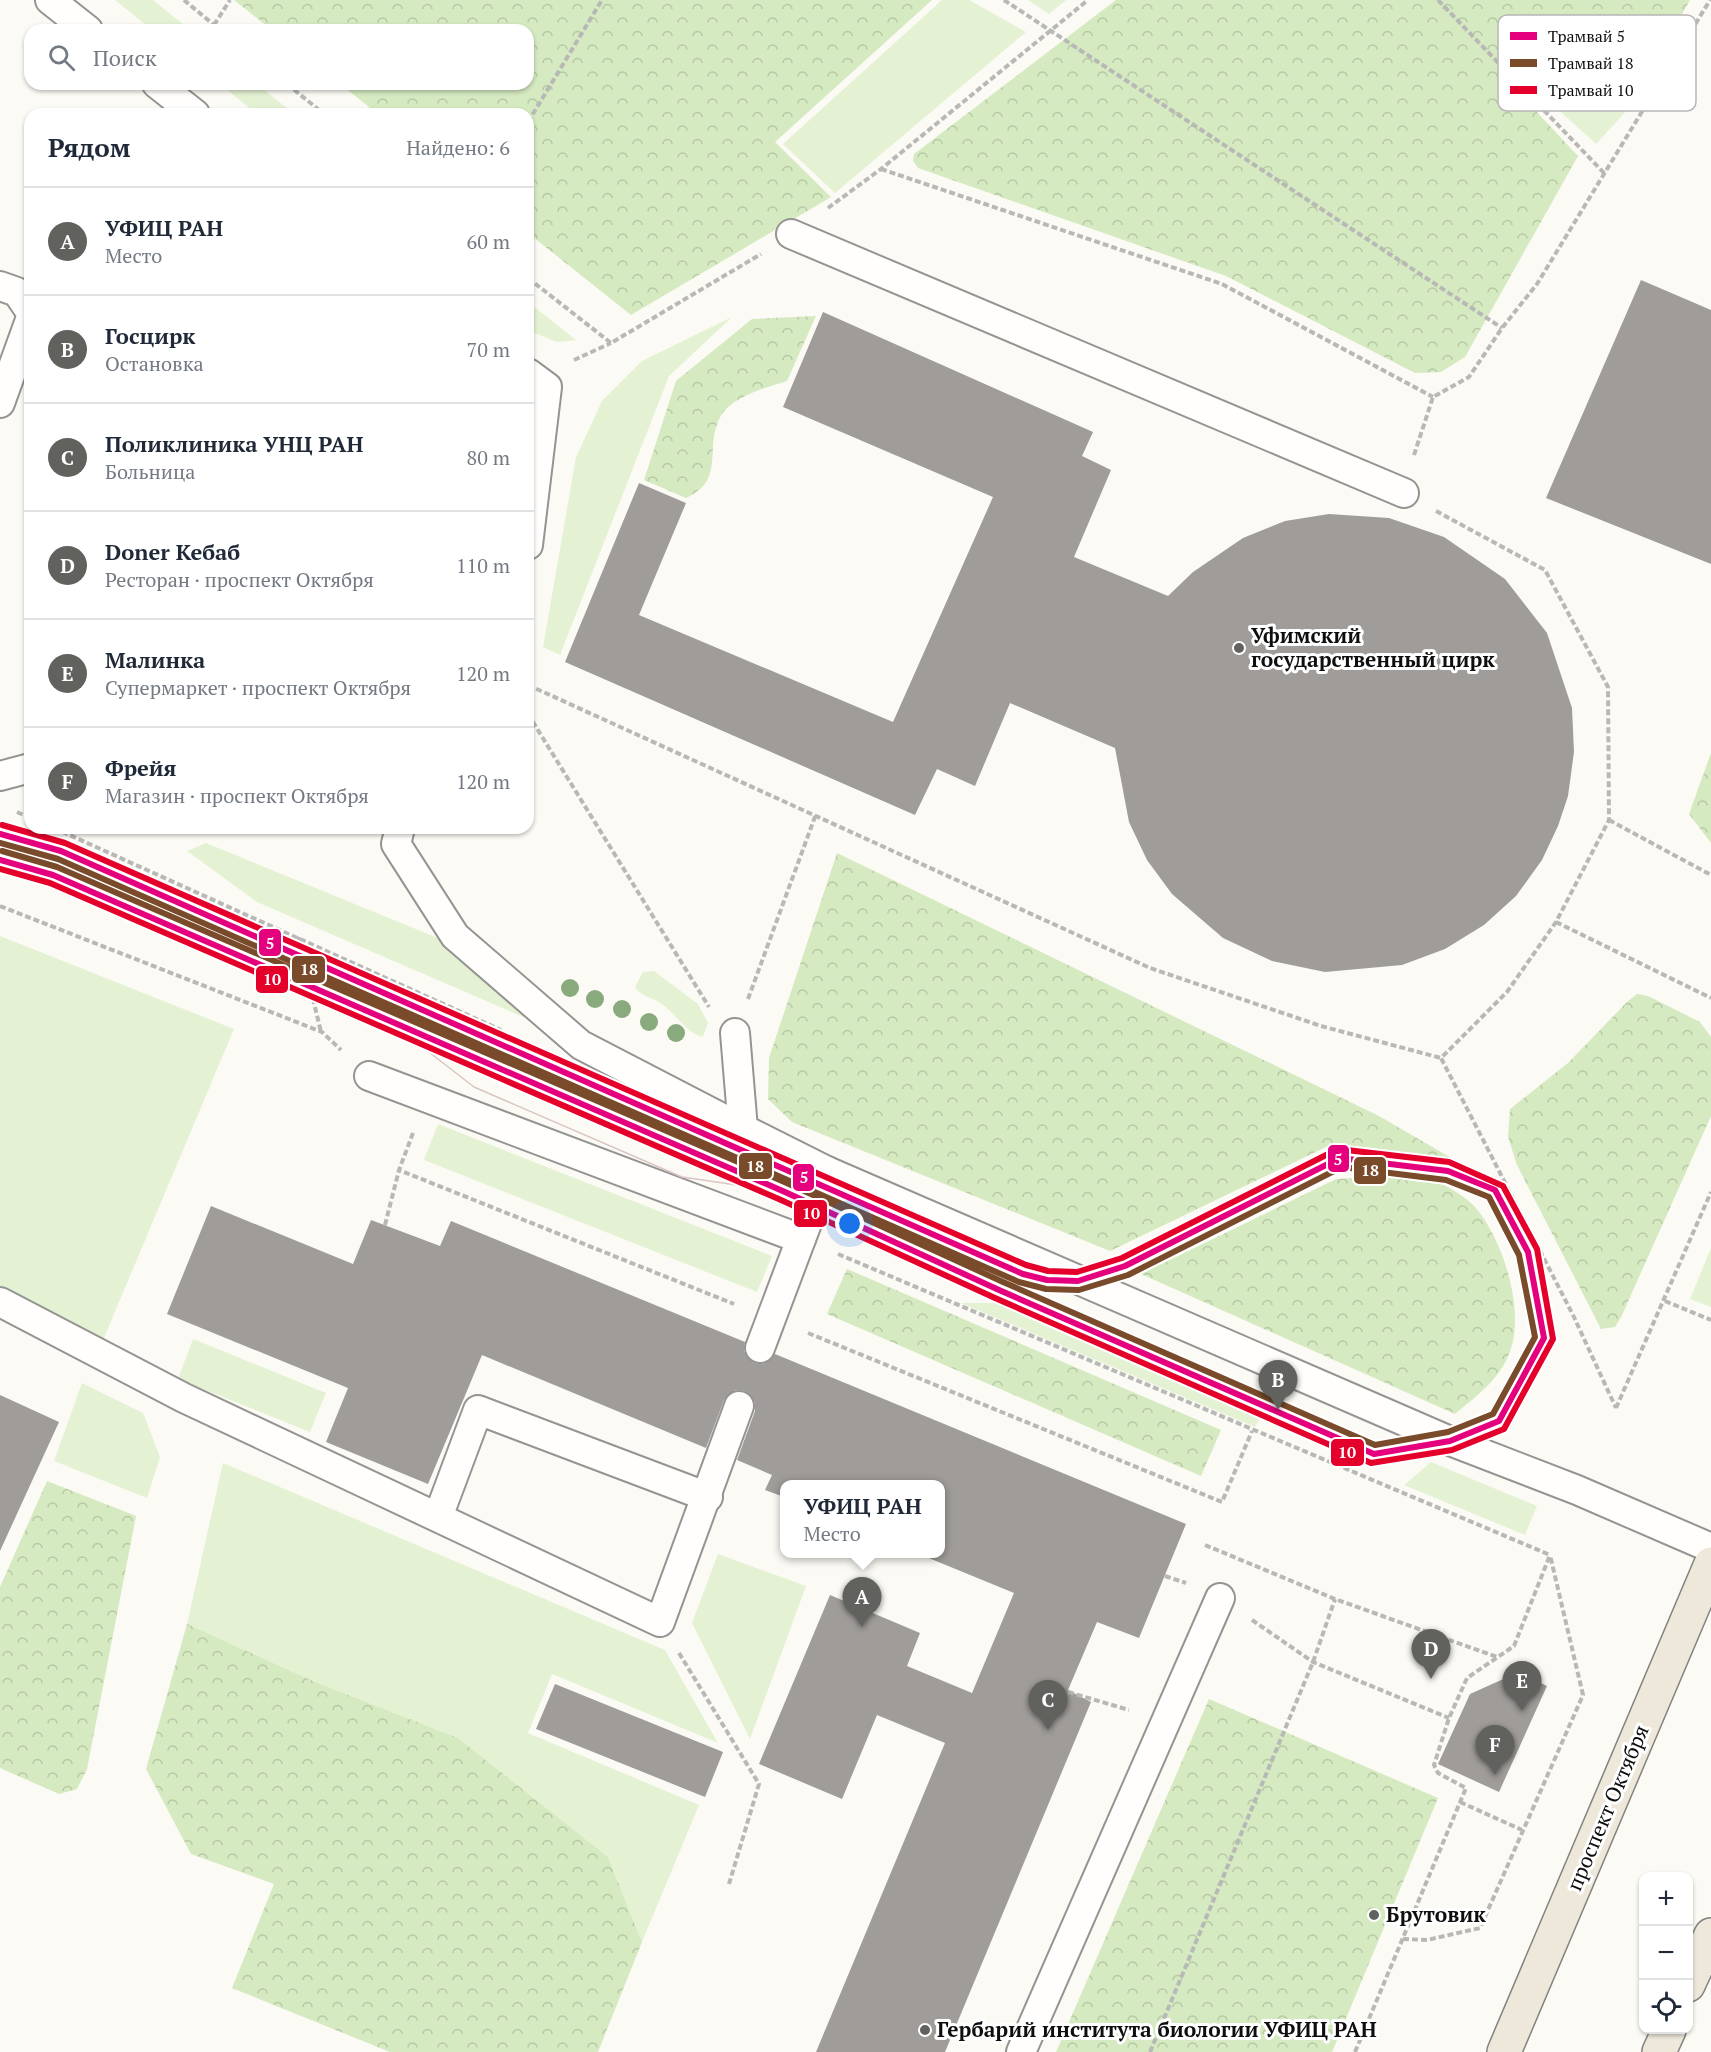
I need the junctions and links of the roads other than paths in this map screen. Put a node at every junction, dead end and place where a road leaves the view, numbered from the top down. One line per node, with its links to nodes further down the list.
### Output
1 (50, 0): 2 (lane)
2 (80, 24)
3 (165, 90): 4 (lane)
4 (187, 108)
5 (791, 234): 12 (lane)
6 (0, 286): 7 (lane)
7 (24, 302)
8 (24, 337): 10 (lane)
9 (534, 377): 11 (lane)
10 (0, 403)
11 (534, 468)
12 (1404, 493)
13 (24, 770): 14 (lane)
14 (0, 776)
15 (398, 834): 18 (lane)
16 (735, 1034): 18 (lane)
17 (369, 1076): 20 (lane)
18 (743, 1129): 19 (lane)
19 (827, 1171): 20 (lane); 26 (lane)
20 (801, 1239): 22 (lane)
21 (0, 1302): 25 (lane)
22 (760, 1348)
23 (739, 1406): 24 (lane)
24 (708, 1497): 25 (lane); 25 (lane)
25 (438, 1517)
26 (1711, 1548)
27 (1711, 1564): 33 (main road, проспект Октября)
28 (1220, 1598): 32 (lane)
29 (1711, 1935): 30 (main road)
30 (1698, 1979)
31 (1667, 2034): 34 (main road)
32 (1021, 2052)
33 (1504, 2052)
34 (1659, 2052)

